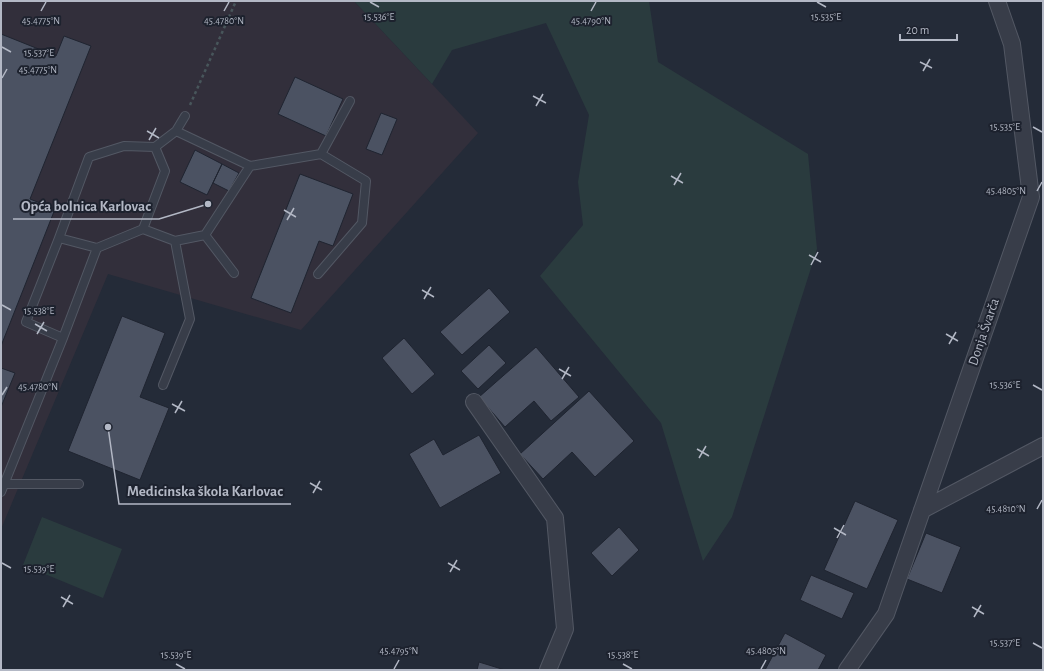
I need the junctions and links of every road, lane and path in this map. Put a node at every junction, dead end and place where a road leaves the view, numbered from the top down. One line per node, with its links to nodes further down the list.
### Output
1 (236, 1): 4 (path)
2 (997, 1): 22 (street, Donja Švarča)
3 (350, 101): 7 (lane)
4 (184, 116): 5 (lane)
5 (176, 131): 6 (lane); 8 (lane)
6 (155, 147): 9 (lane); 11 (lane)
7 (321, 154): 8 (lane); 15 (lane)
8 (250, 166): 10 (lane)
9 (143, 229): 12 (lane); 13 (lane)
10 (205, 235): 12 (lane); 14 (lane)
11 (59, 238): 13 (lane); 16 (lane)
12 (174, 241): 17 (lane)
13 (98, 248): 16 (lane)
14 (234, 273)
15 (318, 274)
16 (63, 338): 21 (lane)
17 (162, 386)
18 (474, 402): 23 (street)
19 (1043, 446): 22 (street)
20 (79, 484): 21 (lane)
21 (3, 488)
22 (922, 510): 24 (street, Donja Švarča)
23 (548, 670)
24 (847, 670)

